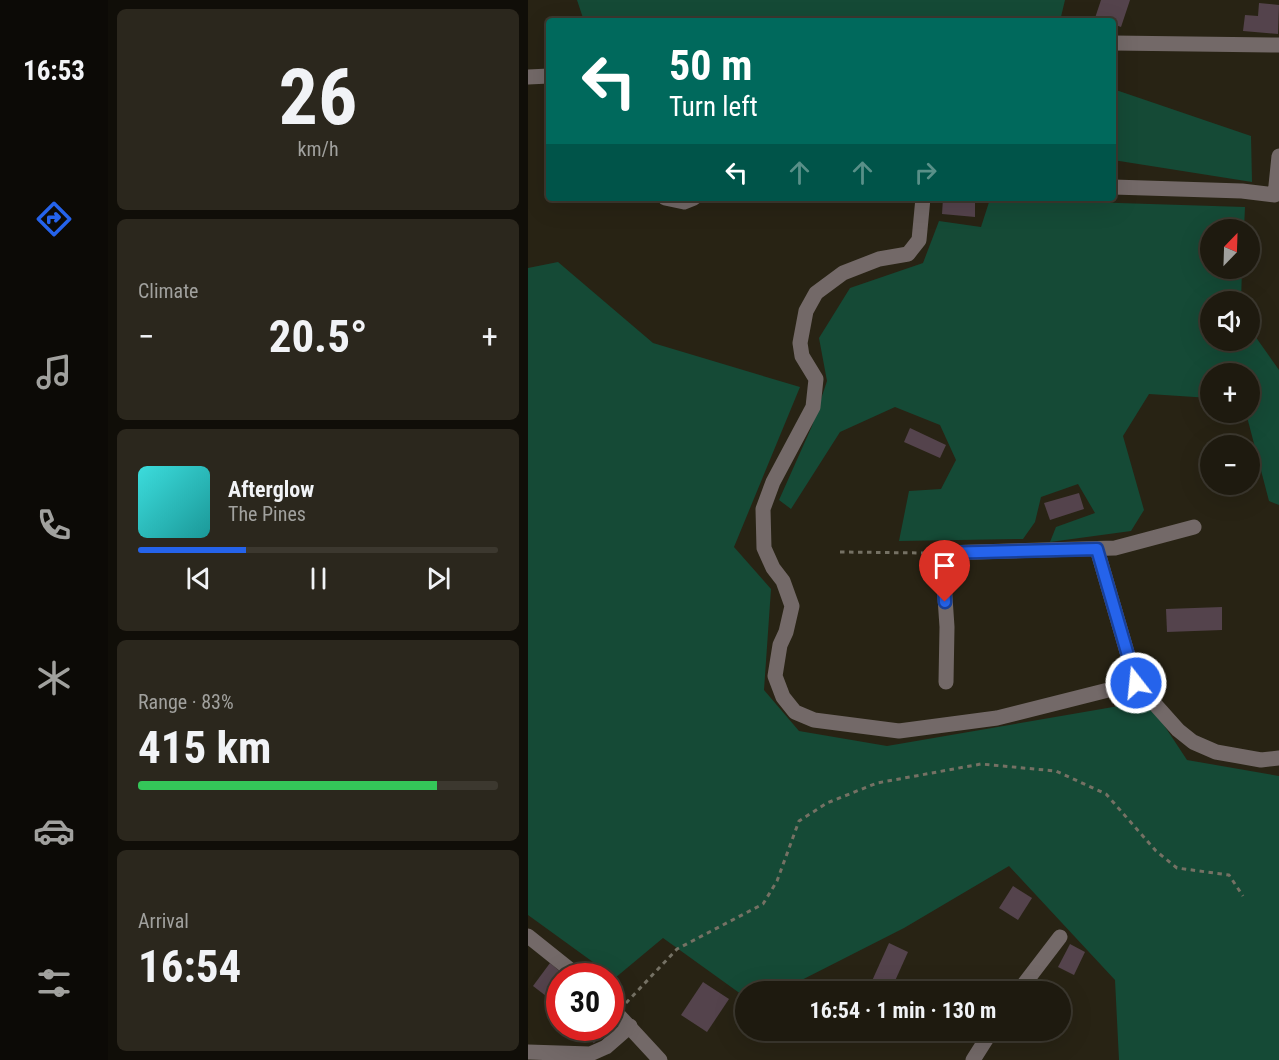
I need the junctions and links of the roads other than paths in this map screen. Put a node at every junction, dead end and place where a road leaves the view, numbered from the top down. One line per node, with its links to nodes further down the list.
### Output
1 (1116, 43): 2 (street)
2 (1279, 45)
3 (546, 76): 4 (street)
4 (528, 77)
5 (1279, 156): 7 (street)
6 (1116, 187): 7 (street)
7 (1277, 196)
8 (923, 201): 12 (street)
9 (1194, 527): 10 (street)
10 (1097, 549): 11 (street); 12 (street)
11 (946, 682)
12 (1136, 683): 13 (street)
13 (1279, 758)
14 (528, 936): 16 (street)
15 (1060, 937): 17 (street)
16 (562, 963)
17 (1026, 981)
18 (624, 1020): 19 (street)
19 (630, 1026): 21 (street); 22 (street)
20 (985, 1041): 23 (street)
21 (528, 1052)
22 (660, 1060)
23 (973, 1060)

